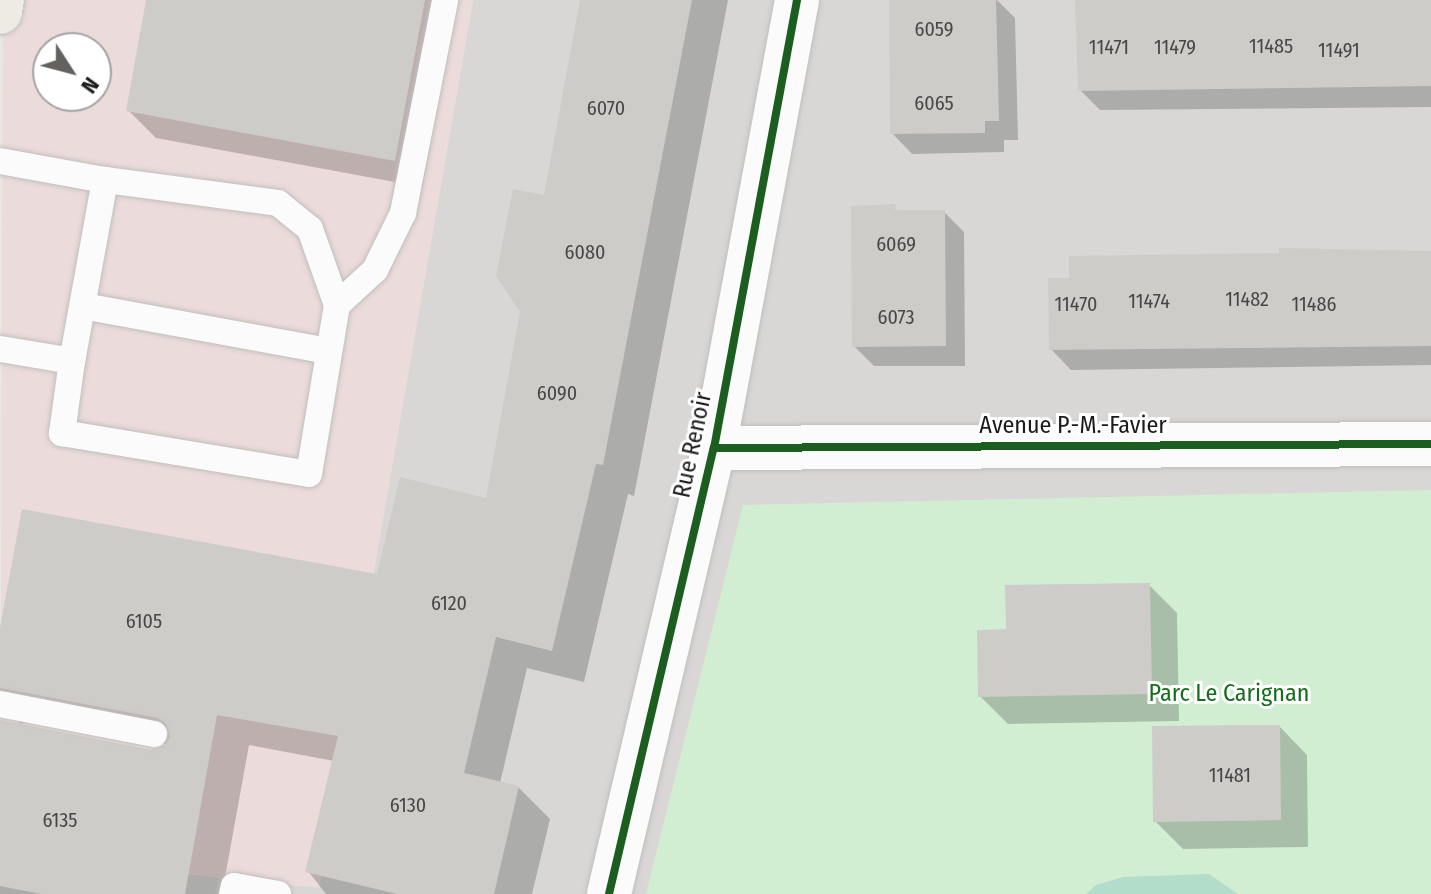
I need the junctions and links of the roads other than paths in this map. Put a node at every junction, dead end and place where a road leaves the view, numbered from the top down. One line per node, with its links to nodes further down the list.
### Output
1 (2, 0): 4 (main road)
2 (445, 0): 7 (lane)
3 (797, 0): 13 (street, Rue Renoir)
4 (0, 12)
5 (0, 161): 6 (lane)
6 (105, 180): 7 (lane); 8 (lane)
7 (337, 305): 10 (lane)
8 (83, 306): 10 (lane); 11 (lane)
9 (0, 349): 11 (lane)
10 (329, 351): 11 (lane)
11 (72, 361)
12 (1431, 444): 13 (street, Avenue P.-M.-Favier)
13 (714, 448): 18 (street, Rue Renoir)
14 (0, 704): 15 (lane)
15 (154, 734)
16 (232, 894): 17 (lane)
17 (278, 894)
18 (609, 894)

